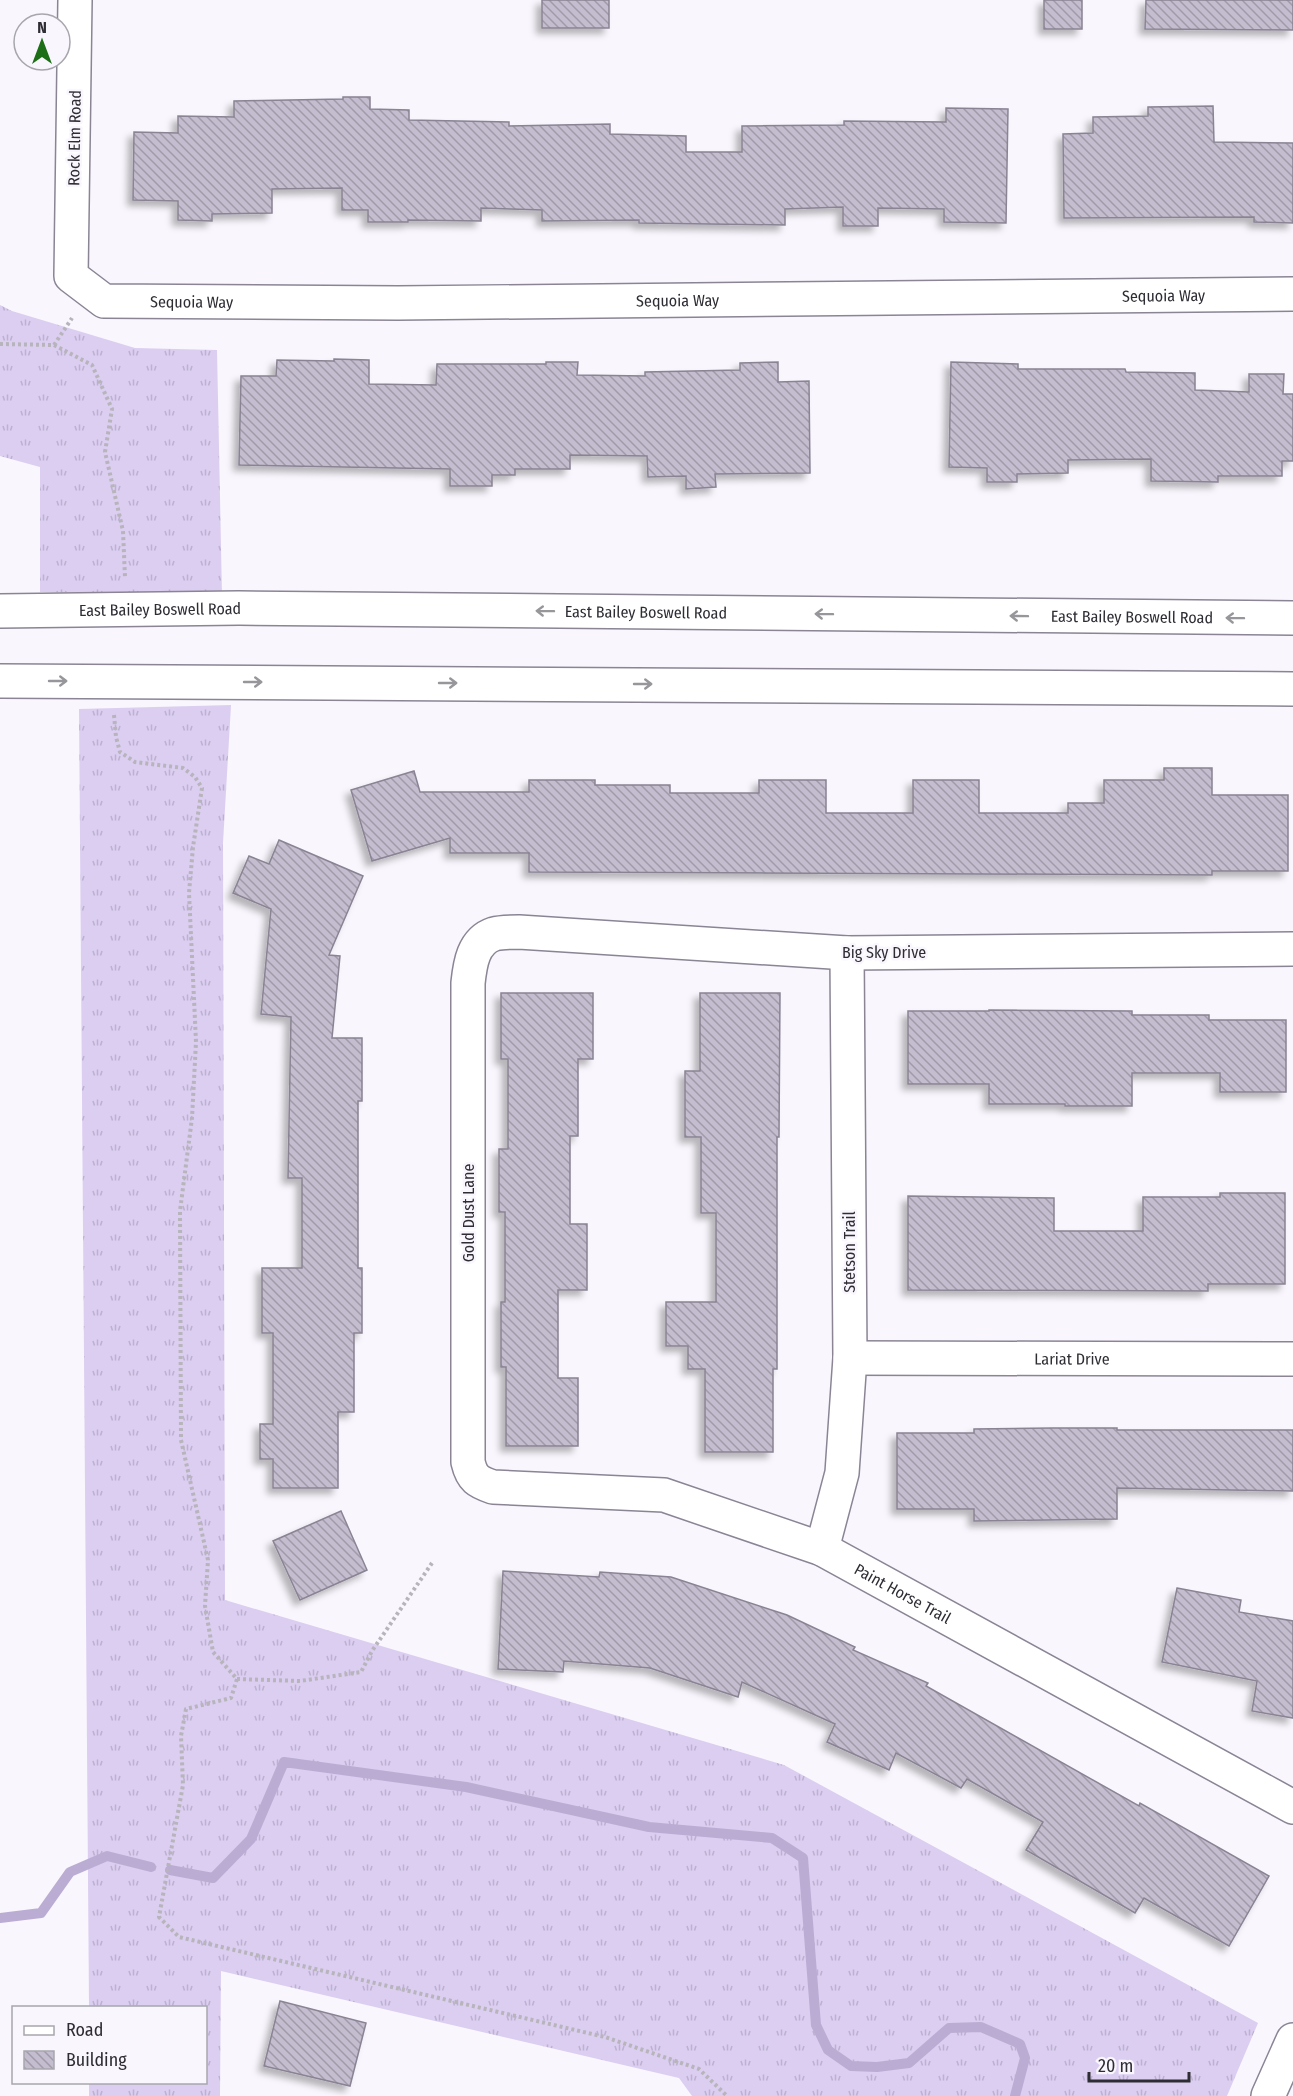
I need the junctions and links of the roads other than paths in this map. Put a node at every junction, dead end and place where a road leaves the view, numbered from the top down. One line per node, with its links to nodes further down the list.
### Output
1 (75, 0): 2 (street, Rock Elm Road)
2 (71, 276): 3 (street, Sequoia Way)
3 (1293, 294)
4 (0, 611): 5 (street, East Bailey Boswell Road, one-way to 4)
5 (1293, 618)
6 (0, 681): 7 (street, one-way to 7)
7 (1293, 689)
8 (479, 944): 10 (street, Big Sky Drive); 13 (street, Gold Dust Lane)
9 (1293, 949): 10 (street, Big Sky Drive)
10 (848, 953): 11 (street, Stetson Trail)
11 (850, 1358): 12 (street, Lariat Drive); 14 (street, Stetson Trail)
12 (1293, 1359)
13 (478, 1482): 14 (street, Paint Horse Trail)
14 (822, 1549): 15 (street, Paint Horse Trail)
15 (1293, 1808)
16 (1293, 2040): 17 (street)
17 (1268, 2096)

